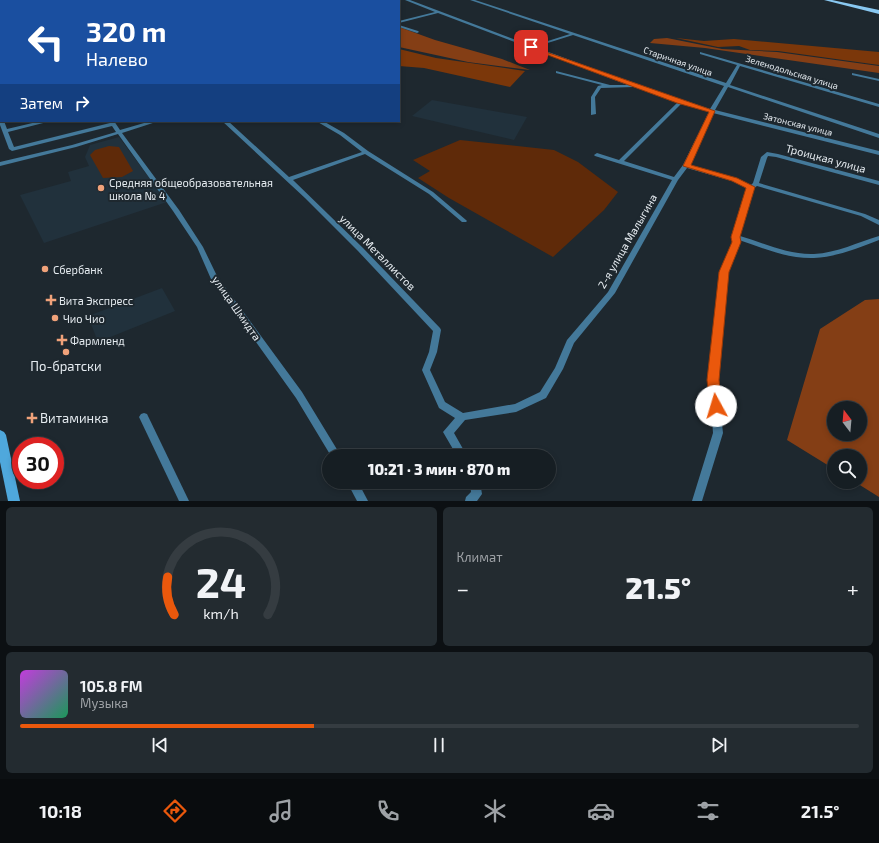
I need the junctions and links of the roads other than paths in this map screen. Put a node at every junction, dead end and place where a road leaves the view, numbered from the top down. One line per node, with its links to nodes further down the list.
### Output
1 (407, 0): 6 (street, Затонская улица)
2 (472, 0): 11 (street, Старичная улица)
3 (826, 0): 7 (main road)
4 (838, 0): 5 (main road)
5 (879, 9)
6 (438, 12): 8 (street); 12 (street, Затонская улица)
7 (879, 12)
8 (400, 22)
9 (400, 26): 10 (street)
10 (416, 32)
11 (573, 34): 12 (street); 19 (street, Старичная улица)
12 (531, 47): 20 (street, Затонская улица)
13 (701, 53): 14 (street, Зеленодольская улица)
14 (739, 64): 19 (street, 2-я улица Малыгина); 22 (street, Зеленодольская улица)
15 (558, 72): 18 (street)
16 (854, 74): 17 (street)
17 (879, 80)
18 (610, 86): 20 (street); 24 (street)
19 (725, 86): 23 (street, 2-я улица Малыгина); 33 (street, Старичная улица)
20 (638, 87): 21 (street, Затонская улица)
21 (680, 102): 23 (street, Затонская улица); 39 (street)
22 (879, 106)
23 (712, 111): 36 (street, Затонская улица); 41 (street, 2-я улица Малыгина)
24 (593, 114)
25 (2, 122): 31 (street)
26 (44, 122): 31 (street)
27 (112, 122): 32 (street, улица Шмидта); 34 (street)
28 (153, 122): 32 (street)
29 (226, 122): 43 (street, улица Металлистов)
30 (321, 122): 35 (street)
31 (5, 131): 34 (street)
32 (119, 132): 38 (street); 53 (street, улица Шмидта)
33 (879, 136)
34 (12, 149): 38 (street)
35 (366, 152): 43 (street); 46 (street)
36 (879, 153)
37 (597, 155): 39 (street)
38 (13, 160): 40 (street)
39 (620, 162): 42 (street)
40 (0, 164)
41 (686, 166): 42 (street, 2-я улица Малыгина); 45 (street)
42 (675, 179): 50 (street, 2-я улица Малыгина)
43 (288, 180): 50 (street, улица Металлистов)
44 (879, 183): 45 (street, Троицкая улица)
45 (754, 185): 47 (street); 48 (street)
46 (464, 220)
47 (879, 223)
48 (736, 237): 49 (street); 61 (street)
49 (879, 238)
50 (462, 416): 54 (street)
51 (144, 417): 58 (street)
52 (0, 434): 57 (main road)
53 (332, 449)
54 (458, 449)
55 (356, 489): 59 (street)
56 (476, 489): 60 (street)
57 (14, 501)
58 (184, 501)
59 (363, 501)
60 (470, 501)
61 (697, 501)

